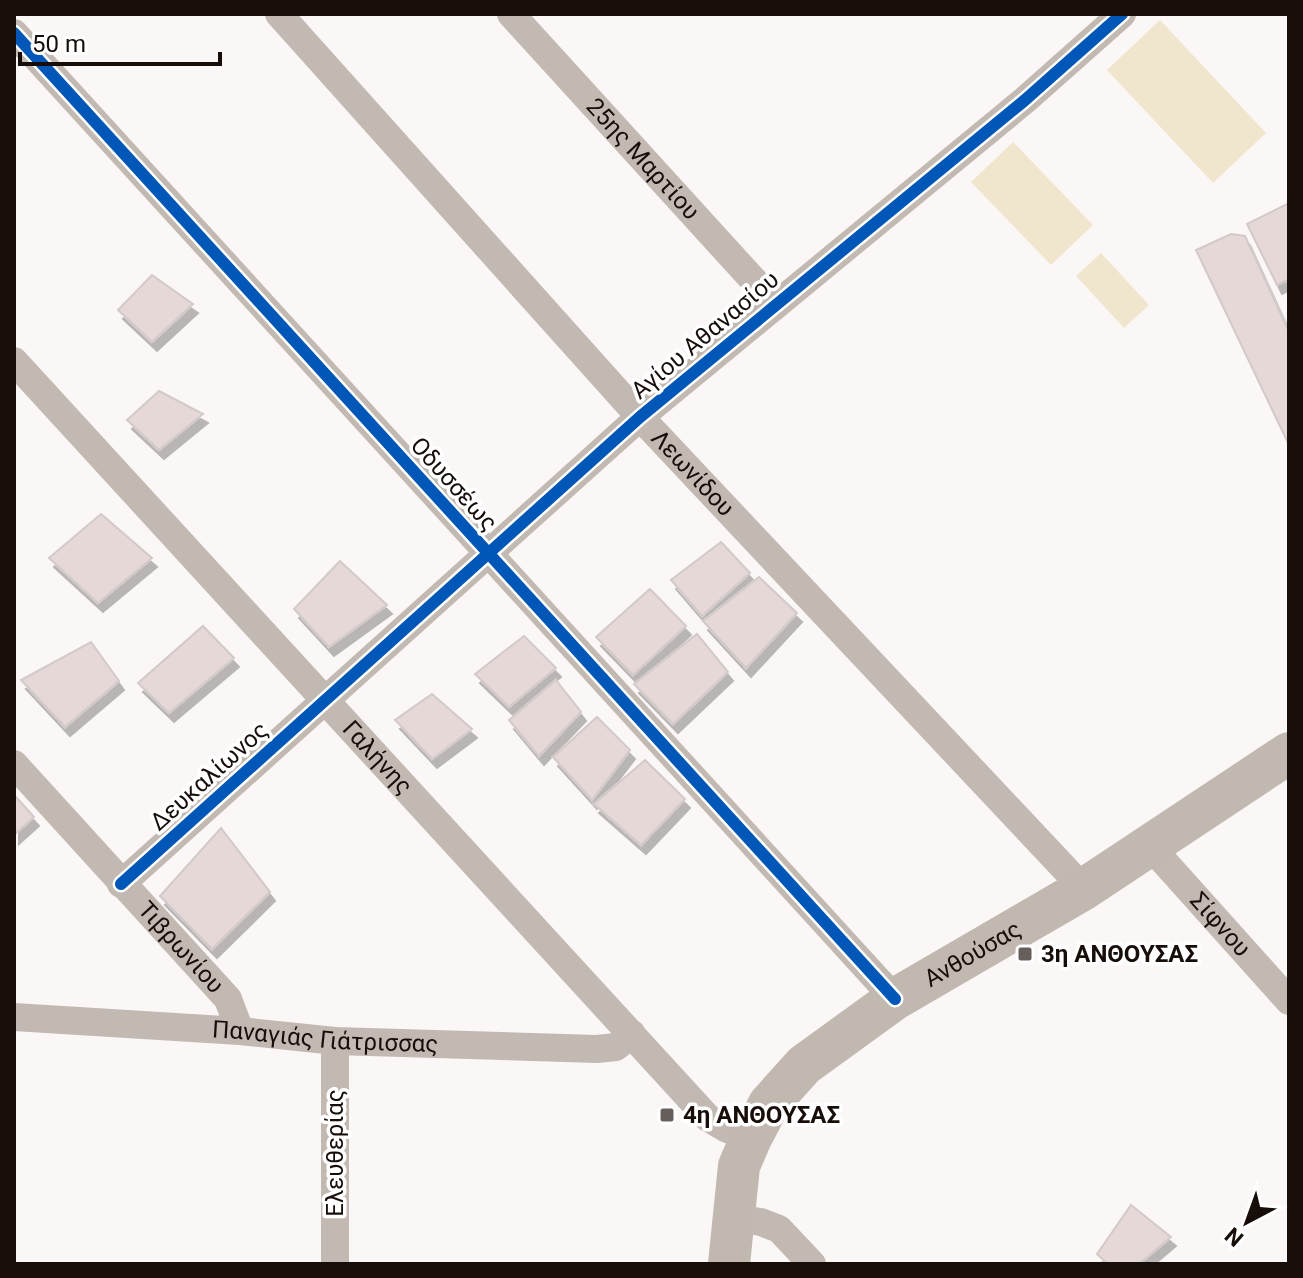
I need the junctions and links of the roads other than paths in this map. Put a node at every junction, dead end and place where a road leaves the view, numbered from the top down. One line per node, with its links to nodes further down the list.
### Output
1 (279, 14): 7 (street, Λεωνίδου)
2 (511, 14): 5 (street, 25ης Μαρτίου)
3 (1122, 14): 5 (street, Αγίου Αθανασίου)
4 (14, 33): 8 (street, Οδυσσέως)
5 (776, 305): 7 (street, Αγίου Αθανασίου)
6 (14, 361): 9 (street, Γαλήνης)
7 (640, 417): 8 (street, Αγίου Αθανασίου); 14 (street, Λεωνίδου)
8 (487, 554): 9 (street, Αγίου Αθανασίου); 15 (street, Οδυσσέως)
9 (326, 701): 13 (street, Δευκαλίωνος); 19 (street, Γαλήνης)
10 (1289, 753): 12 (street, Ανθούσας)
11 (14, 764): 13 (street, Τιβρωνίου)
12 (1151, 847): 14 (street, Ανθούσας); 16 (street, Σίφνου)
13 (121, 884): 18 (street, Τιβρωνίου)
14 (1084, 889): 15 (street, Ανθούσας)
15 (895, 999): 21 (street, Ανθούσας)
16 (1289, 1001)
17 (14, 1017): 18 (street, Παναγιάς Γιάτρισσας)
18 (240, 1031): 20 (street, Παναγιάς Γιάτρισσας)
19 (632, 1034): 20 (street, Παναγιάς Γιάτρισσας); 21 (street, Γαλήνης)
20 (335, 1041): 23 (street, Ελευθερίας)
21 (751, 1138): 22 (street, Ανθούσας)
22 (734, 1218): 24 (street, Ανθούσας); 25 (street)
23 (335, 1264)
24 (729, 1264)
25 (812, 1264)

